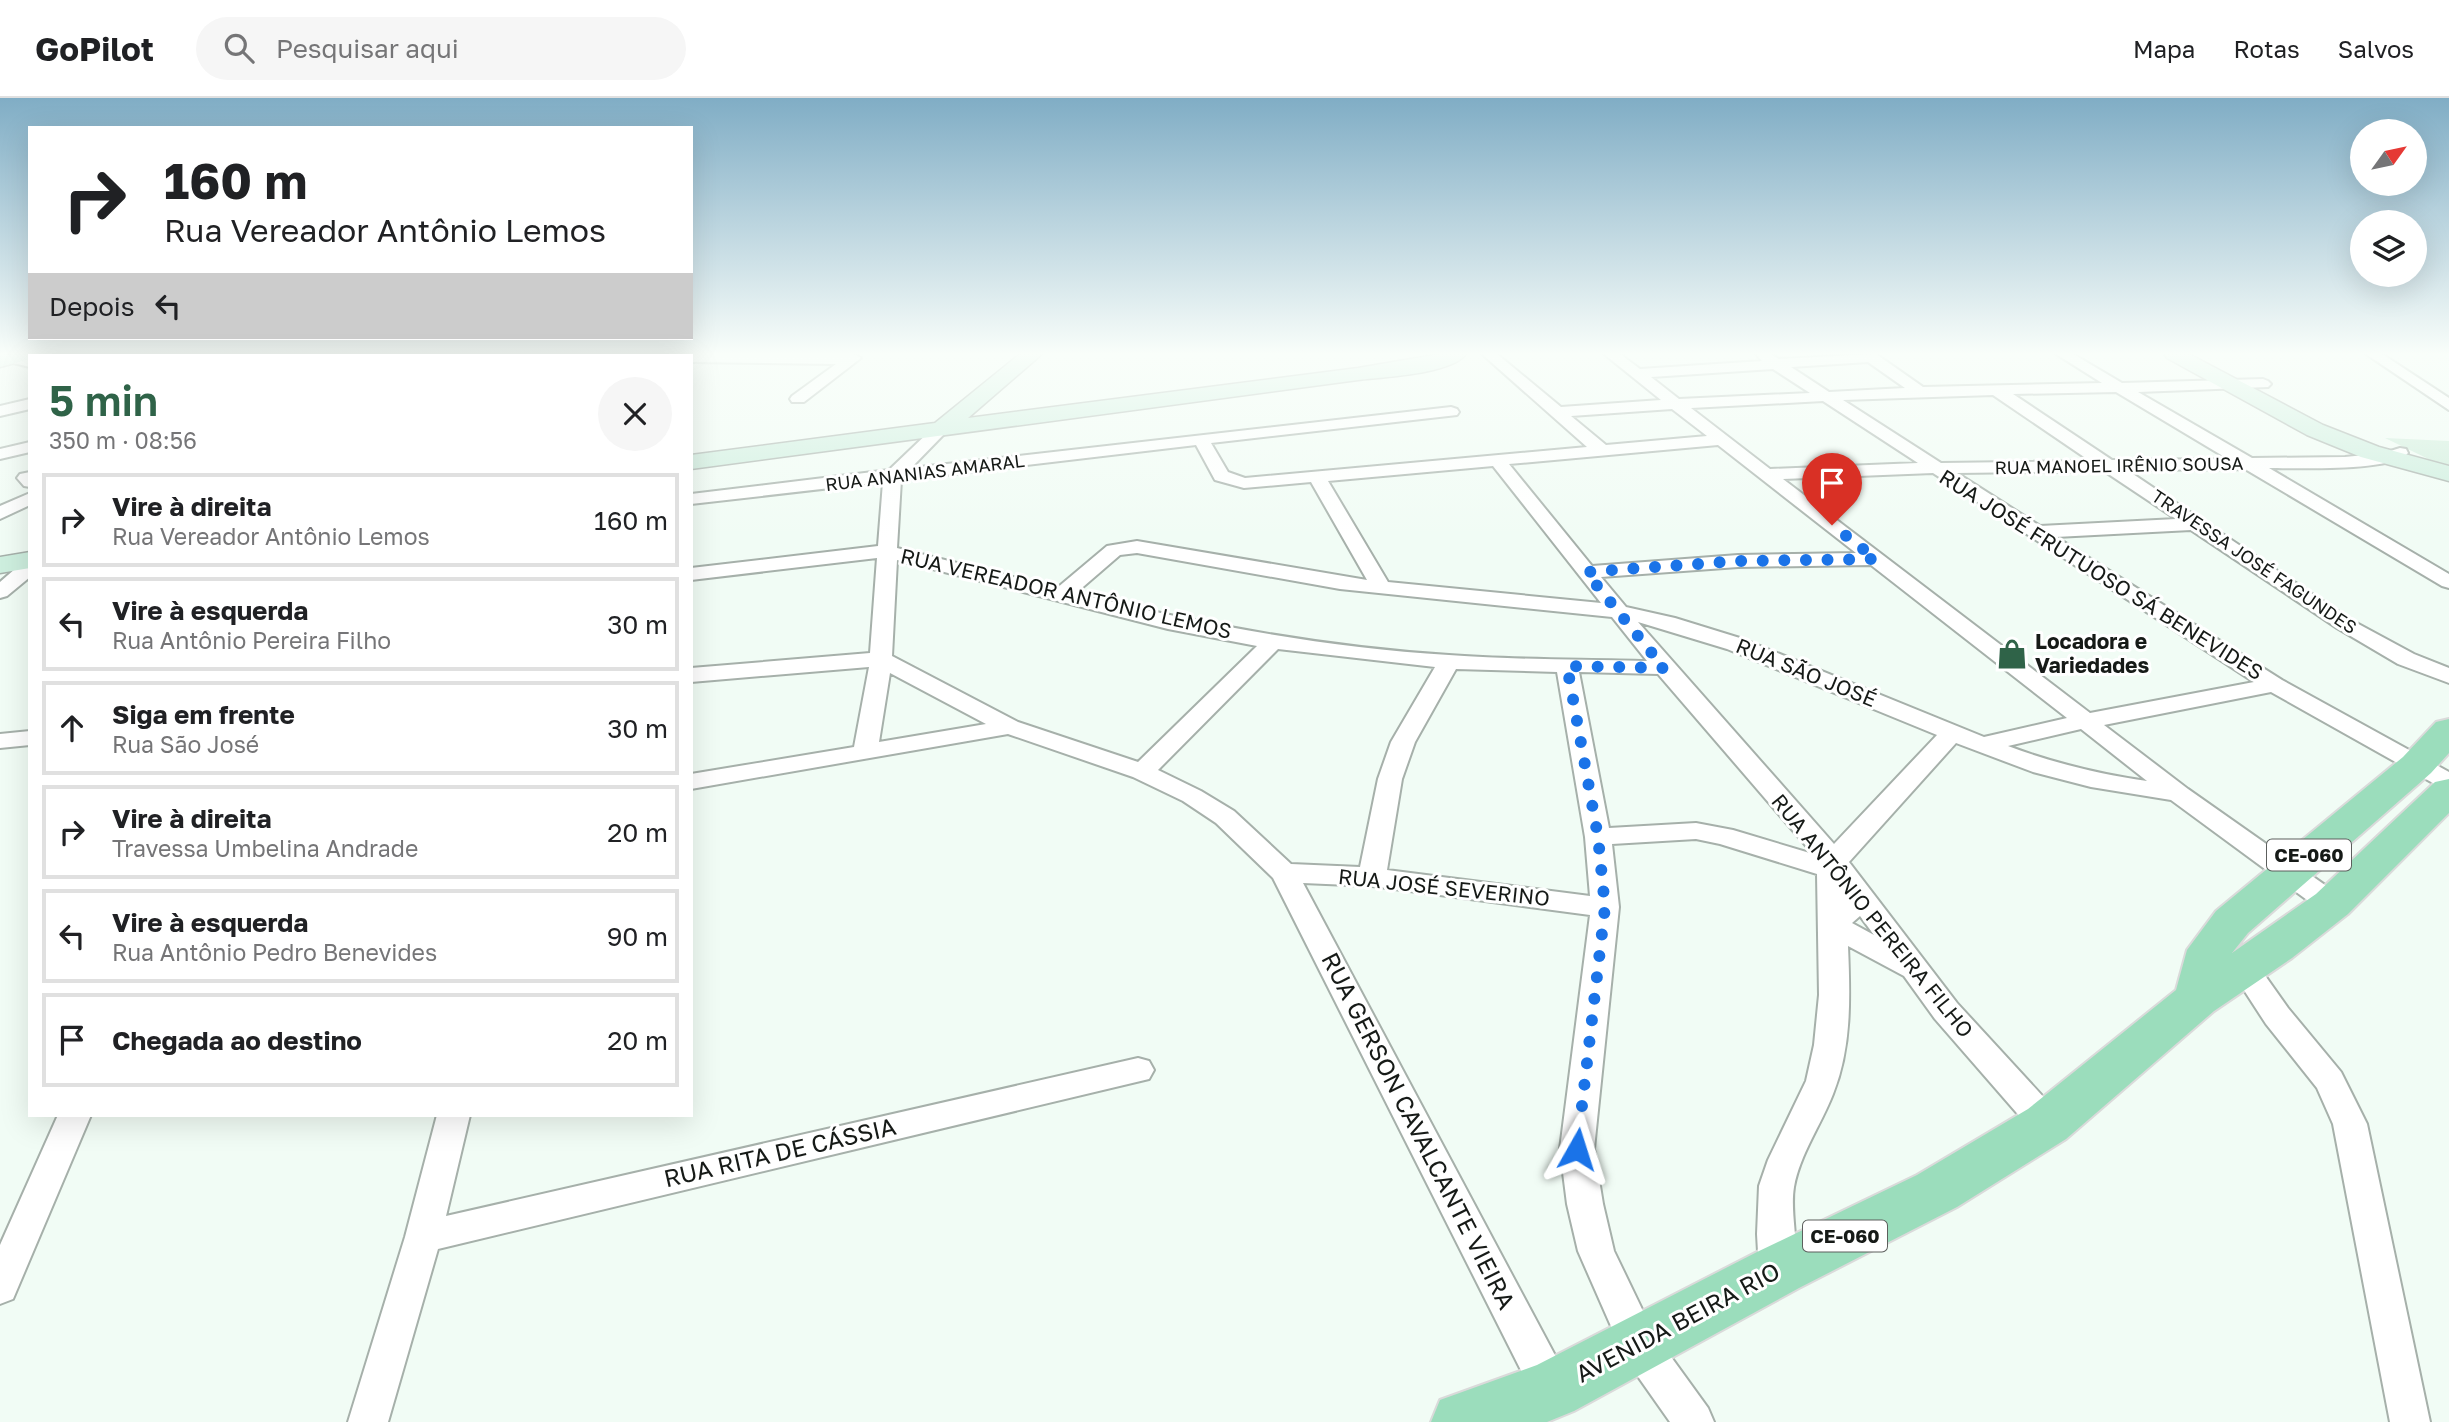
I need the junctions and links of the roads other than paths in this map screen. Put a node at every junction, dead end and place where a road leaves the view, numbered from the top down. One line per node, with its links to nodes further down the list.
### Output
1 (957, 416): 11 (main road)
2 (1051, 416): 11 (main road)
3 (1416, 416): 12 (street, RUA ANANIAS AMARAL)
4 (1563, 416): 15 (street)
5 (1689, 416): 13 (street)
6 (1856, 416): 23 (street, RUA JOSÉ FRUTUOSO SÁ BENEVIDES)
7 (2035, 416): 21 (street, TRAVESSA JOSÉ FAGUNDES)
8 (2168, 416): 20 (street)
9 (2288, 416): 17 (main road)
10 (2315, 416): 17 (main road)
11 (939, 431): 19 (main road); 27 (street)
12 (1201, 439): 26 (street); 27 (street, RUA ANANIAS AMARAL)
13 (1720, 440): 15 (street); 24 (street)
14 (28, 447): 16 (street)
15 (1601, 450): 18 (street)
16 (0, 454)
17 (2394, 455): 20 (street, RUA MANOEL IRÊNIO SOUSA); 22 (main road); 25 (main road)
18 (1497, 460): 26 (street); 40 (street)
19 (693, 462)
20 (2250, 464): 21 (street, RUA MANOEL IRÊNIO SOUSA); 42 (street)
21 (2111, 467): 23 (street, RUA MANOEL IRÊNIO SOUSA); 31 (street, TRAVESSA JOSÉ FAGUNDES)
22 (2449, 467)
23 (1934, 468): 24 (street, RUA MANOEL IRÊNIO SOUSA); 32 (street, RUA JOSÉ FRUTUOSO SÁ BENEVIDES)
24 (1766, 474): 36 (street)
25 (2449, 474)
26 (1316, 476): 43 (street)
27 (892, 478): 29 (street, RUA ANANIAS AMARAL); 34 (street)
28 (28, 499): 30 (street)
29 (693, 499)
30 (0, 513)
31 (2196, 524): 32 (street); 53 (street, TRAVESSA JOSÉ FAGUNDES)
32 (2033, 531): 54 (street, RUA JOSÉ FRUTUOSO SÁ BENEVIDES)
33 (28, 549): 35 (main road)
34 (886, 551): 41 (street); 45 (street, RUA VEREADOR ANTÔNIO LEMOS); 48 (street)
35 (0, 554)
36 (1876, 559): 40 (street); 55 (street)
37 (28, 560): 38 (main road)
38 (0, 565)
39 (28, 568): 44 (street)
40 (1586, 572): 46 (street)
41 (693, 573)
42 (2449, 582)
43 (1382, 588): 45 (street, RUA SÃO JOSÉ); 46 (street, RUA SÃO JOSÉ)
44 (0, 592)
45 (1060, 596): 47 (street, RUA VEREADOR ANTÔNIO LEMOS)
46 (1616, 611): 51 (street, RUA ANTÔNIO PEREIRA FILHO); 58 (street, RUA SÃO JOSÉ)
47 (1273, 642): 49 (street, RUA VEREADOR ANTÔNIO LEMOS); 63 (street)
48 (881, 659): 52 (street); 56 (street, RUA GERSON CAVALCANTE VIEIRA); 62 (street)
49 (1449, 662): 50 (street, RUA VEREADOR ANTÔNIO LEMOS); 71 (street)
50 (1567, 666): 51 (street, RUA VEREADOR ANTÔNIO LEMOS); 67 (street)
51 (1664, 668): 68 (street, RUA ANTÔNIO PEREIRA FILHO)
52 (693, 675)
53 (2449, 676)
54 (2274, 685): 55 (street); 64 (street, RUA JOSÉ FRUTUOSO SÁ BENEVIDES)
55 (2085, 721): 61 (street); 66 (street)
56 (1010, 727): 62 (street); 63 (street, RUA GERSON CAVALCANTE VIEIRA)
57 (2449, 730): 64 (main road, AVENIDA BEIRA RIO / CE-060)
58 (1952, 733): 61 (street, RUA SÃO JOSÉ); 68 (street)
59 (28, 738): 60 (street)
60 (0, 741)
61 (1984, 744): 66 (street, RUA SÃO JOSÉ)
62 (866, 750): 65 (street)
63 (1142, 772): 69 (street, RUA GERSON CAVALCANTE VIEIRA)
64 (2438, 779): 70 (main road, AVENIDA BEIRA RIO / CE-060); 73 (main road, AVENIDA BEIRA RIO / CE-060)
65 (693, 782)
66 (2179, 793): 70 (street)
67 (1598, 837): 68 (street); 74 (street)
68 (1833, 865): 72 (street, RUA ANTÔNIO PEREIRA FILHO); 75 (street)
69 (1284, 873): 71 (street, RUA JOSÉ SEVERINO); 87 (street, RUA GERSON CAVALCANTE VIEIRA)
70 (2286, 873): 73 (street); 78 (main road, AVENIDA BEIRA RIO / CE-060)
71 (1372, 877): 74 (street, RUA JOSÉ SEVERINO)
72 (1863, 900): 75 (street); 77 (street, RUA ANTÔNIO PEREIRA FILHO)
73 (2332, 904): 76 (main road, AVENIDA BEIRA RIO / CE-060)
74 (1605, 907): 86 (street)
75 (1831, 924): 77 (street); 84 (street)
76 (2244, 967): 78 (main road, AVENIDA BEIRA RIO / CE-060); 91 (street)
77 (1915, 971): 82 (street, RUA ANTÔNIO PEREIRA FILHO)
78 (2197, 999): 82 (main road, AVENIDA BEIRA RIO / CE-060)
79 (1138, 1070): 83 (street, RUA RITA DE CÁSSIA)
80 (73, 1117): 85 (street)
81 (453, 1117): 83 (street)
82 (2047, 1124): 84 (main road, AVENIDA BEIRA RIO / CE-060)
83 (423, 1237): 88 (street)
84 (1778, 1270): 86 (main road, AVENIDA BEIRA RIO / CE-060)
85 (0, 1287)
86 (1639, 1345): 87 (main road, AVENIDA BEIRA RIO / CE-060); 90 (street)
87 (1552, 1390): 89 (main road, AVENIDA BEIRA RIO / CE-060)
88 (368, 1422)
89 (1463, 1422)
90 (1694, 1422)
91 (2410, 1422)

